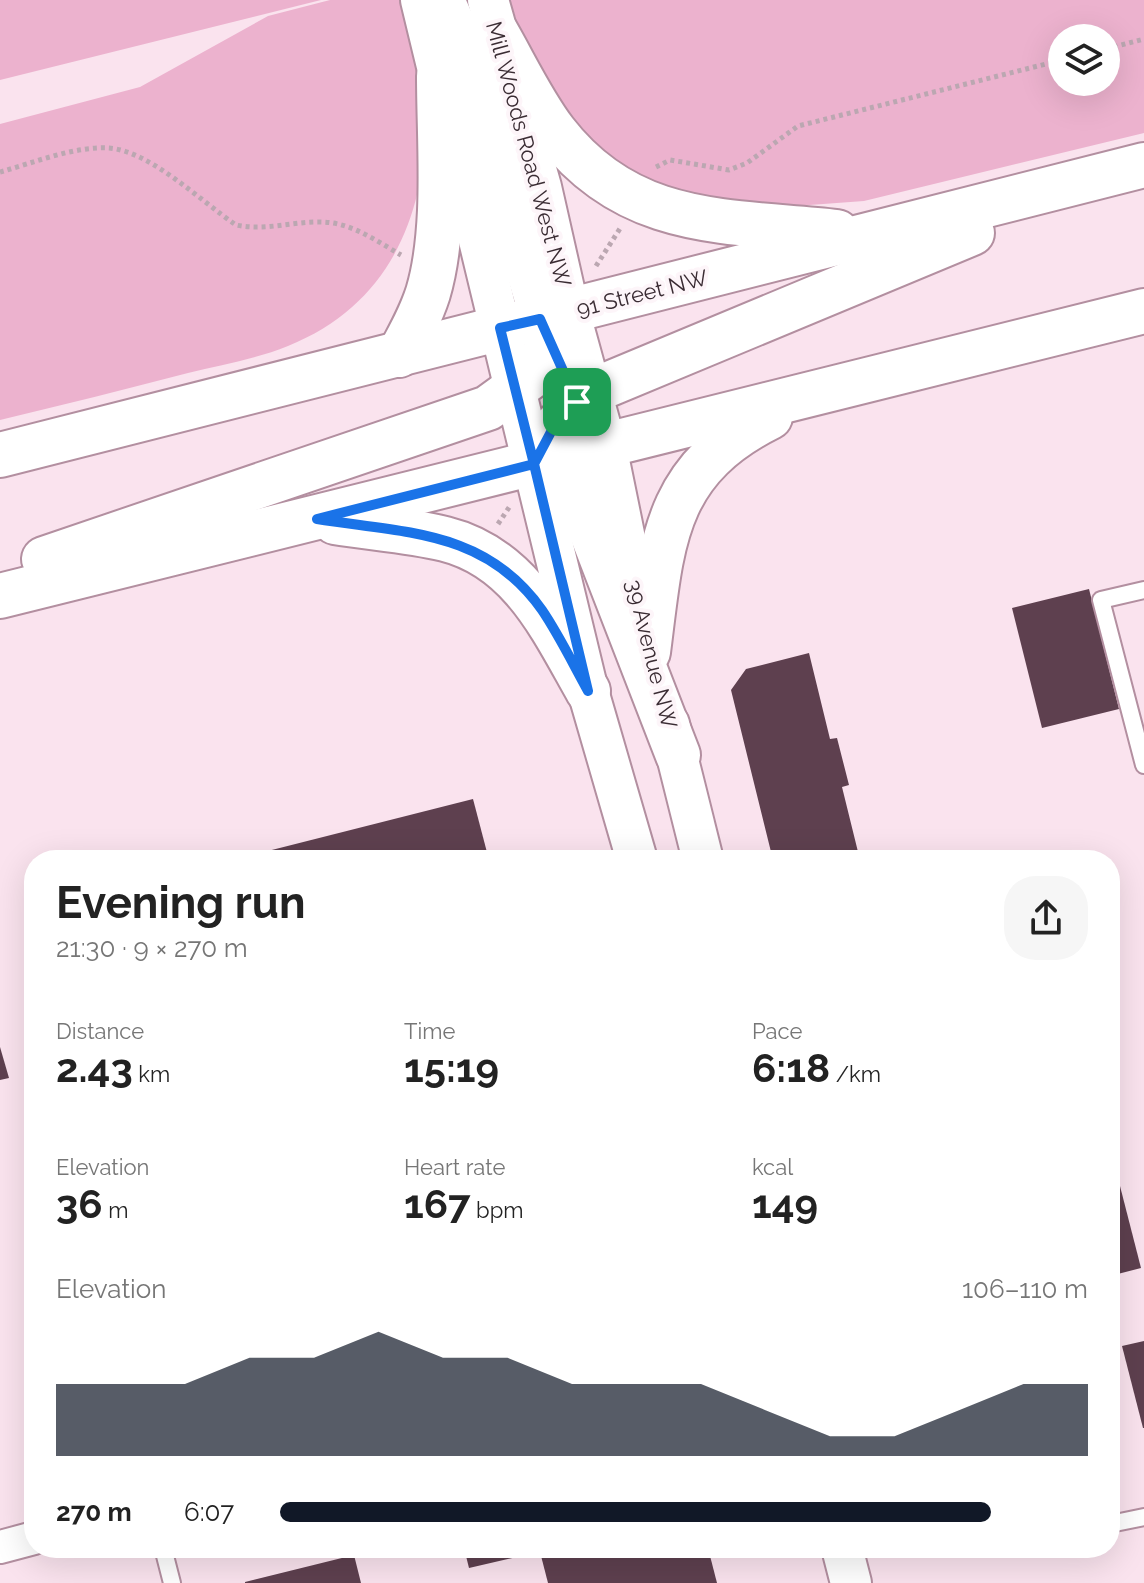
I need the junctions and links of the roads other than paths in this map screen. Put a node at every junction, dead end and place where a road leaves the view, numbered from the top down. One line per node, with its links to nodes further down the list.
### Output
1 (421, 0): 4 (street, Mill Woods Road West NW)
2 (442, 0): 8 (main road)
3 (492, 16): 6 (main road); 8 (street, Mill Woods Road West NW)
4 (439, 76): 8 (street, Mill Woods Road West NW); 9 (main road)
5 (1144, 168): 6 (main road, 91 Street NW); 11 (main road)
6 (871, 236): 8 (main road, 91 Street NW)
7 (1144, 311): 10 (main road)
8 (535, 345): 9 (main road, 91 Street NW); 11 (main road); 11 (street, Mill Woods Road West NW); 15 (main road)
9 (399, 355): 13 (main road, 91 Street NW)
10 (820, 392): 12 (main road); 18 (main road)
11 (563, 429): 12 (main road); 14 (main road); 19 (street); 20 (main road)
12 (606, 446): 18 (street, 39 Avenue NW)
13 (0, 455)
14 (317, 519): 17 (main road); 19 (main road)
15 (0, 574)
16 (1144, 590): 21 (lane)
17 (0, 596)
18 (648, 652): 20 (street, 39 Avenue NW)
19 (588, 691): 22 (street)
20 (678, 755): 23 (street, 39 Avenue NW)
21 (1144, 765)
22 (634, 850)
23 (701, 850)
24 (1144, 1517): 25 (lane)
25 (1120, 1522)
26 (24, 1541): 27 (street)
27 (0, 1547)
28 (166, 1558): 30 (lane)
29 (845, 1558): 31 (street)
30 (172, 1583)
31 (851, 1583)

